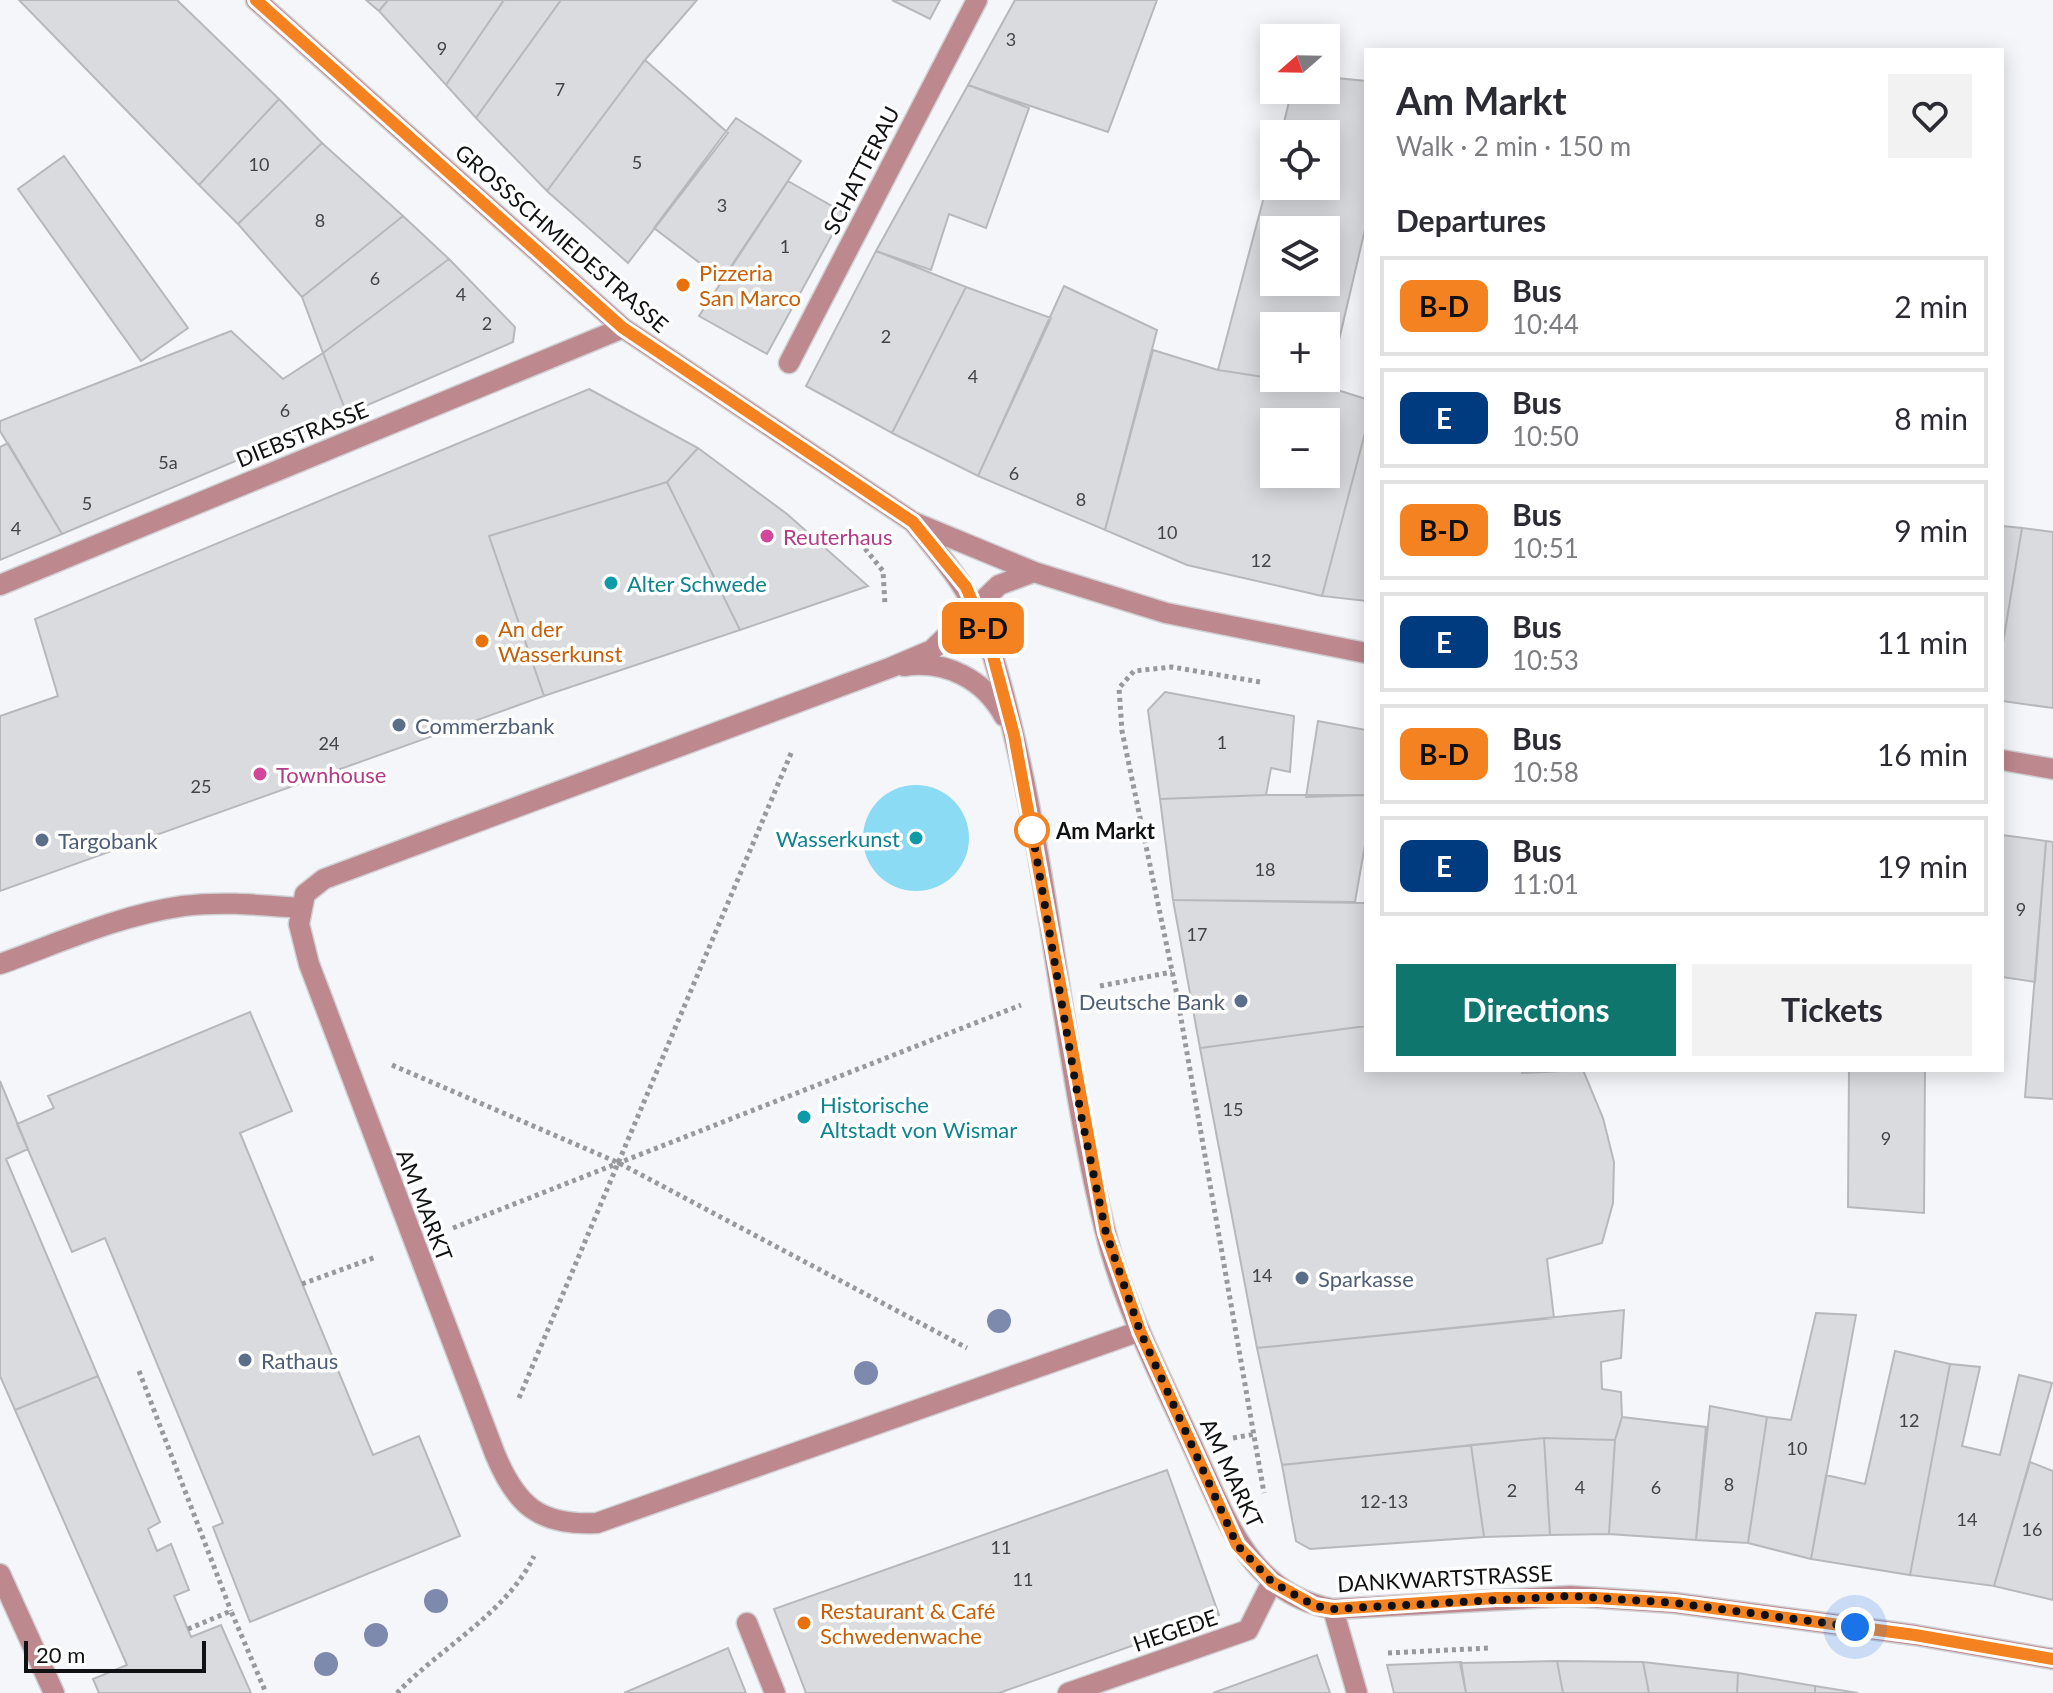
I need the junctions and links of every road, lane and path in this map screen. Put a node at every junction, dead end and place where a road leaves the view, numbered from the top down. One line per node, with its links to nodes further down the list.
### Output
1 (256, 0): 3 (street, GROSSSCHMIEDESTRASSE)
2 (977, 0): 4 (street, SCHATTERAU)
3 (623, 328): 5 (street, GROSSSCHMIEDESTRASSE); 7 (street, DIEBSTRASSE)
4 (789, 363)
5 (913, 522): 6 (street, GROSSSCHMIEDESTRASSE); 8 (street, AM MARKT)
6 (1034, 572): 8 (street); 9 (street, GROSSSCHMIEDESTRASSE)
7 (0, 585)
8 (974, 606): 10 (street); 13 (street, AM MARKT)
9 (1364, 653)
10 (892, 667): 12 (street); 13 (street)
11 (1260, 682): 18 (path)
12 (814, 698): 16 (street); 21 (path)
13 (1014, 735): 19 (street, AM MARKT)
14 (2004, 760): 15 (street)
15 (2053, 769)
16 (300, 908): 17 (street); 20 (street, AM MARKT)
17 (0, 964)
18 (1172, 972): 19 (path); 28 (path)
19 (1062, 994): 21 (path); 24 (street, AM MARKT)
20 (339, 1044): 21 (path); 22 (street, AM MARKT)
21 (619, 1163): 22 (path); 26 (path); 27 (path)
22 (414, 1244): 23 (path); 27 (street, AM MARKT)
23 (302, 1284)
24 (1140, 1331): 26 (street, AM MARKT); 31 (street, AM MARKT)
25 (139, 1371): 33 (path)
26 (1016, 1375): 29 (street, AM MARKT)
27 (495, 1454): 29 (street, AM MARKT)
28 (1268, 1505)
29 (552, 1519): 41 (path)
30 (0, 1574): 39 (street)
31 (1272, 1582): 32 (street, AM MARKT); 43 (street, HEGEDE)
32 (1324, 1607): 37 (street); 38 (street, DANKWARTSTRASSE)
33 (231, 1611): 35 (path); 40 (path)
34 (747, 1623): 42 (street)
35 (188, 1629)
36 (1490, 1648): 37 (path)
37 (1346, 1655): 44 (street)
38 (2053, 1659)
39 (54, 1693)
40 (266, 1693)
41 (397, 1693)
42 (775, 1693)
43 (1068, 1693)
44 (1357, 1693)

